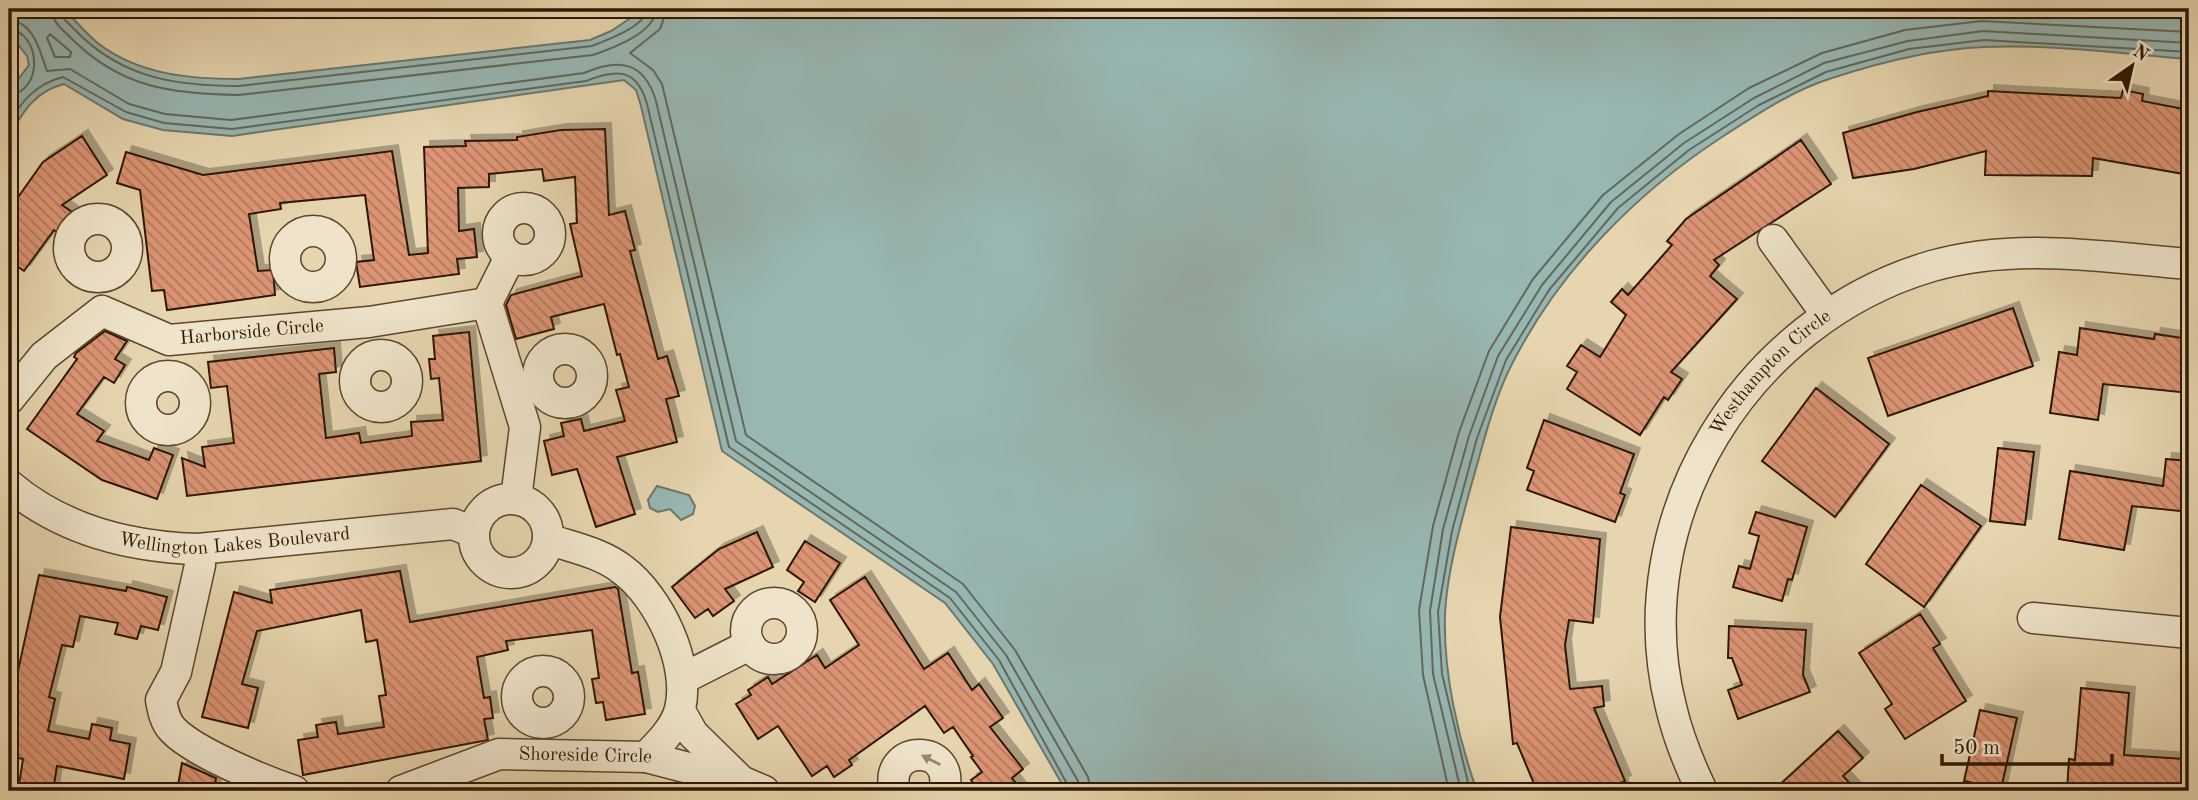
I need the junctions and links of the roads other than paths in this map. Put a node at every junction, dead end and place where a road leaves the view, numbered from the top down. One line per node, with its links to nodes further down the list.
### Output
1 (1773, 240): 8 (street)
2 (510, 257): 6 (street)
3 (2189, 264): 8 (street, Westhampton Circle)
4 (97, 277): 7 (street)
5 (318, 287): 10 (street)
6 (487, 303): 9 (street, Harborside Circle); 16 (street)
7 (102, 310): 11 (street, Harborside Circle); 14 (street)
8 (1827, 314): 33 (street, Westhampton Circle)
9 (369, 322): 10 (street, Harborside Circle); 12 (street)
10 (324, 326): 11 (street, Harborside Circle)
11 (169, 340): 13 (street)
12 (376, 355)
13 (168, 375)
14 (9, 399)
15 (9, 485): 19 (street, Wellington Lakes Boulevard)
16 (516, 499): 17 (street); 18 (street)
17 (473, 532): 18 (street); 19 (street, Wellington Lakes Boulevard)
18 (548, 539): 23 (street, Shoreside Circle)
19 (198, 550): 29 (street)
20 (2033, 618): 21 (street)
21 (2189, 633)
22 (749, 646): 23 (street)
23 (684, 678): 24 (street, Shoreside Circle)
24 (680, 711): 27 (street, Shoreside Circle); 28 (street)
25 (547, 723): 26 (street)
26 (553, 754): 27 (street, Shoreside Circle); 30 (street, Shoreside Circle)
27 (646, 757): 28 (street)
28 (753, 787)
29 (294, 791)
30 (401, 791)
31 (895, 791): 32 (street, one-way to 31)
32 (944, 791)
33 (1702, 791)

